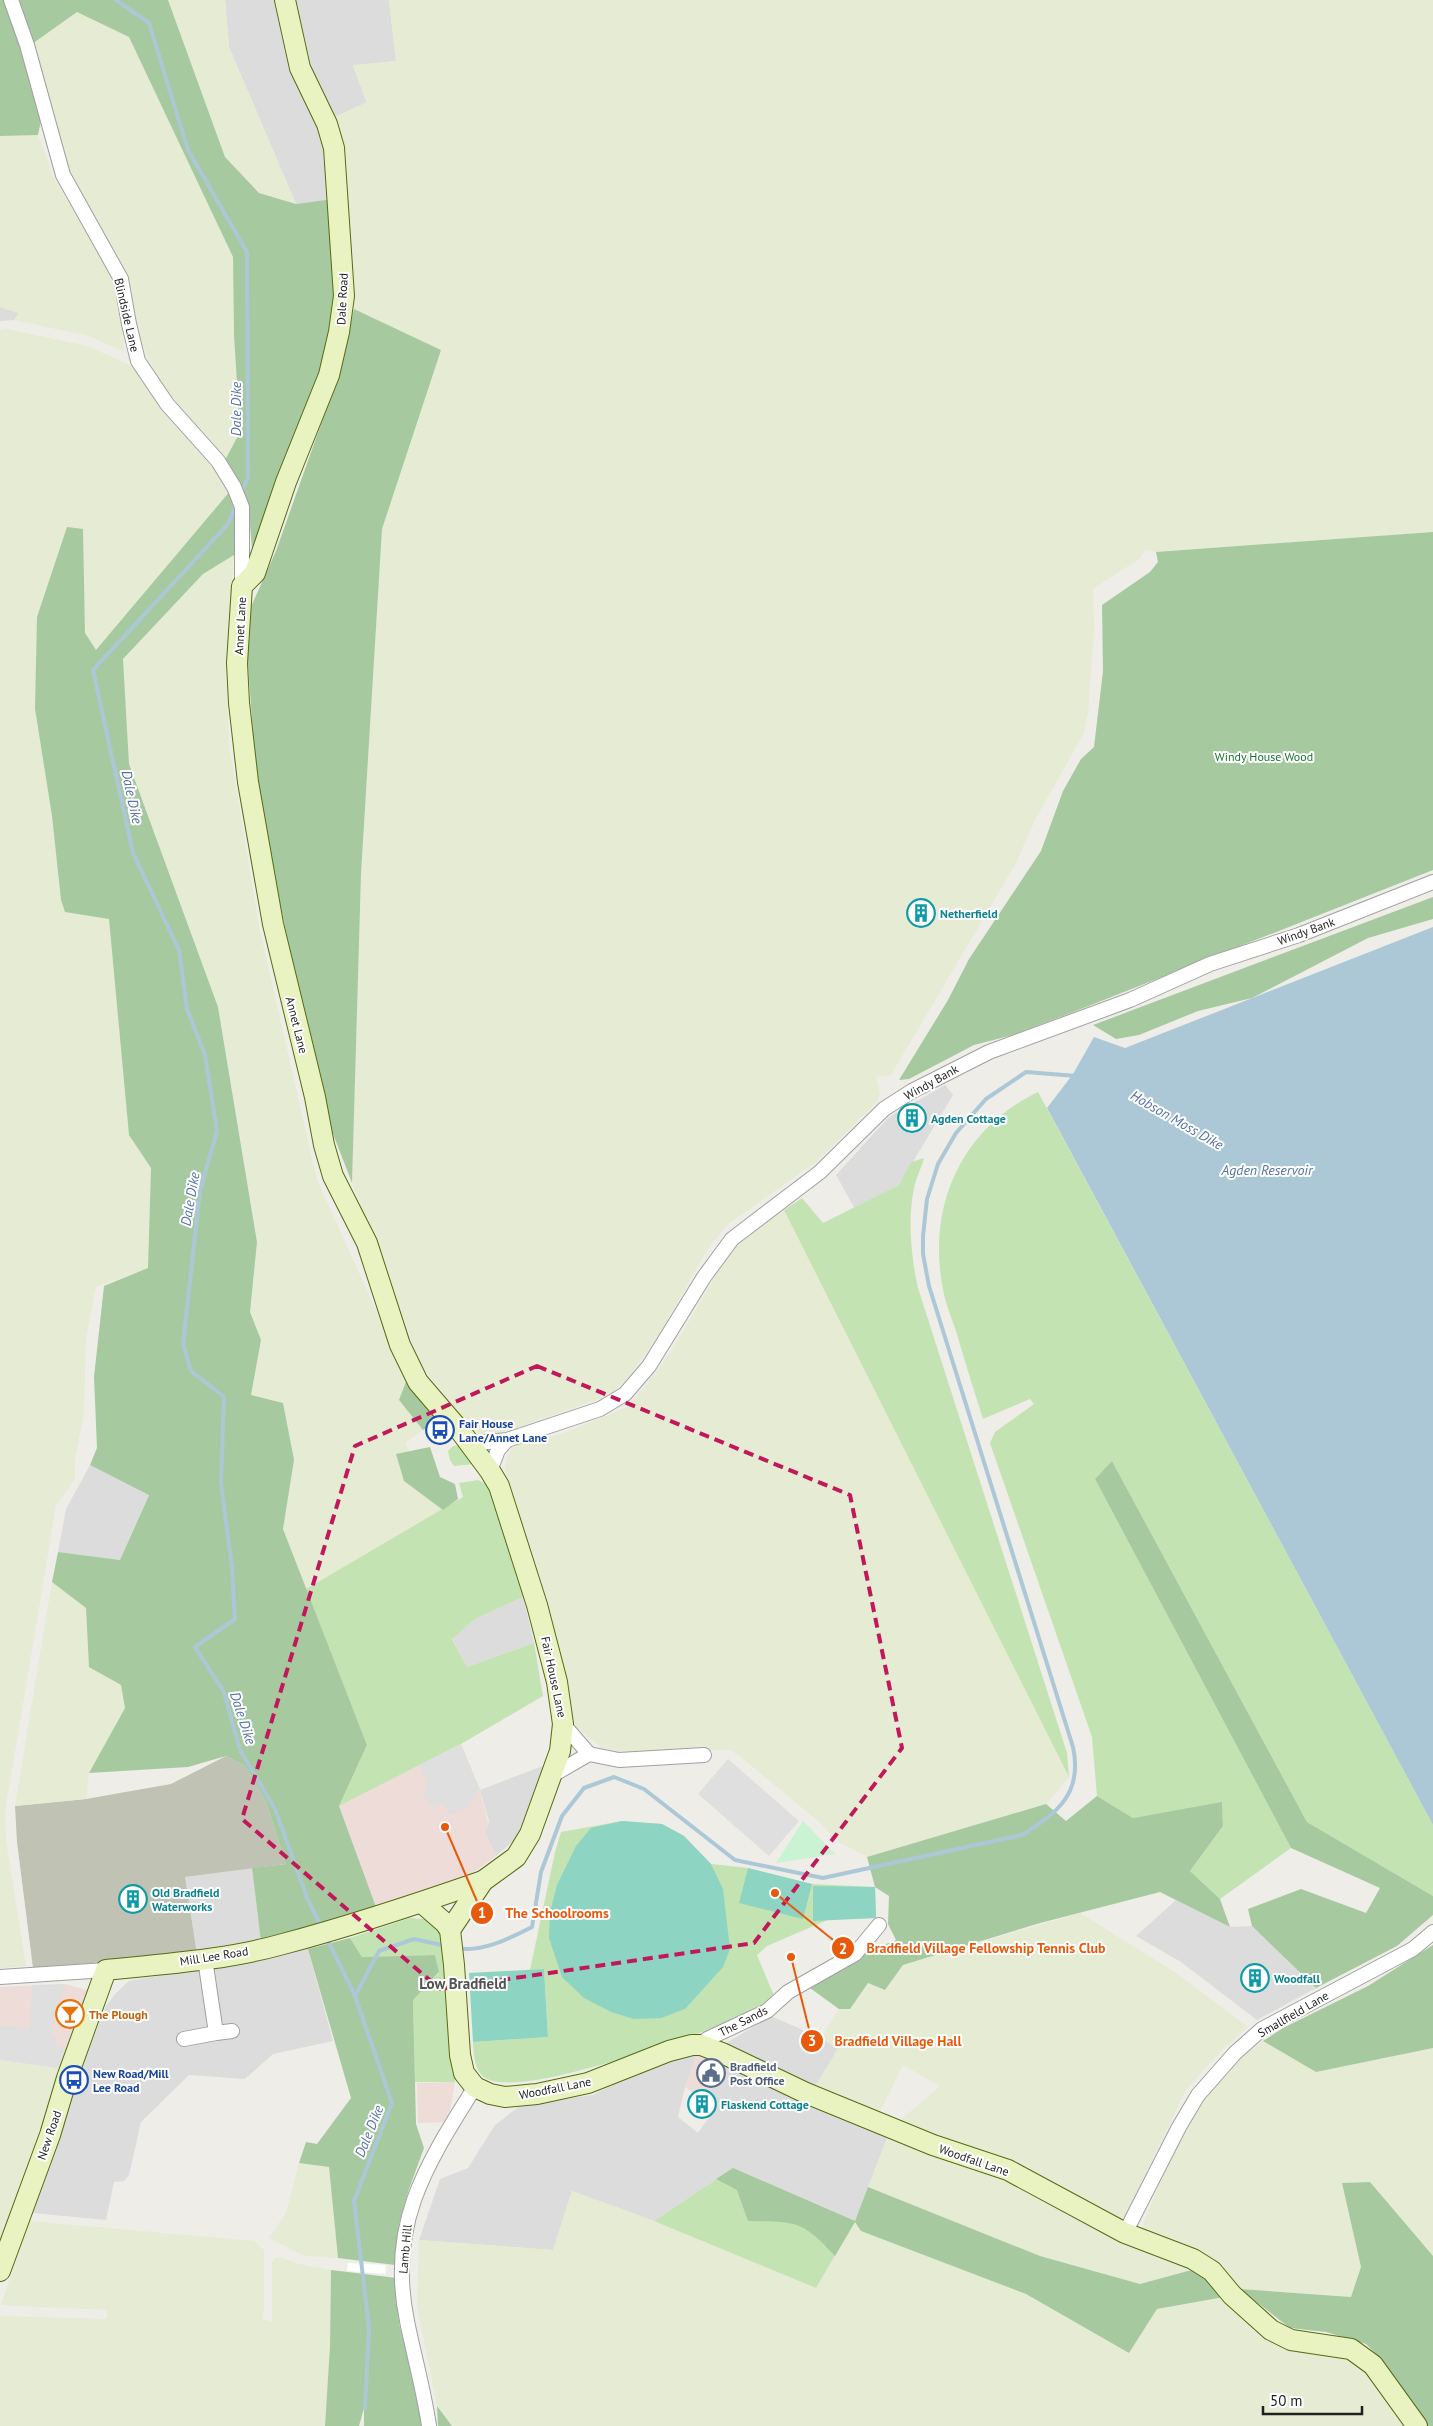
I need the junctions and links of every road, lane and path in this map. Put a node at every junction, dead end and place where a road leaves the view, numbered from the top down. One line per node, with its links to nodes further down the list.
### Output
1 (11, 0): 3 (street, Blindside Lane)
2 (285, 0): 3 (street, Dale Road)
3 (242, 586): 5 (street, Annet Lane)
4 (1433, 882): 6 (street, Windy Bank)
5 (465, 1437): 6 (street, Windy Bank); 7 (street, Fair House Lane)
6 (507, 1440): 7 (street)
7 (490, 1470): 8 (street, Fair House Lane)
8 (563, 1724): 9 (street); 11 (street, Fair House Lane)
9 (589, 1754): 10 (street); 11 (street)
10 (704, 1755)
11 (552, 1776): 12 (street, Fair House Lane)
12 (483, 1881): 13 (street, Fair House Lane); 15 (street)
13 (422, 1903): 15 (street); 17 (street, Mill Lee Road)
14 (879, 1925): 23 (street, The Sands)
15 (450, 1932): 24 (street)
16 (1433, 1932): 25 (street, Smallfield Lane)
17 (205, 1959): 18 (street, Mill Lee Road); 21 (street)
18 (106, 1970): 19 (street, Mill Lee Road); 26 (street, New Road)
19 (0, 1978)
20 (232, 2031): 21 (street)
21 (216, 2033): 22 (street)
22 (184, 2039)
23 (700, 2045): 24 (street, Woodfall Lane); 25 (street, Woodfall Lane)
24 (475, 2087): 27 (street, Lamb Hill)
25 (1126, 2233): 28 (street, Woodfall Lane)
26 (0, 2271)
27 (429, 2426)
28 (1418, 2426)

